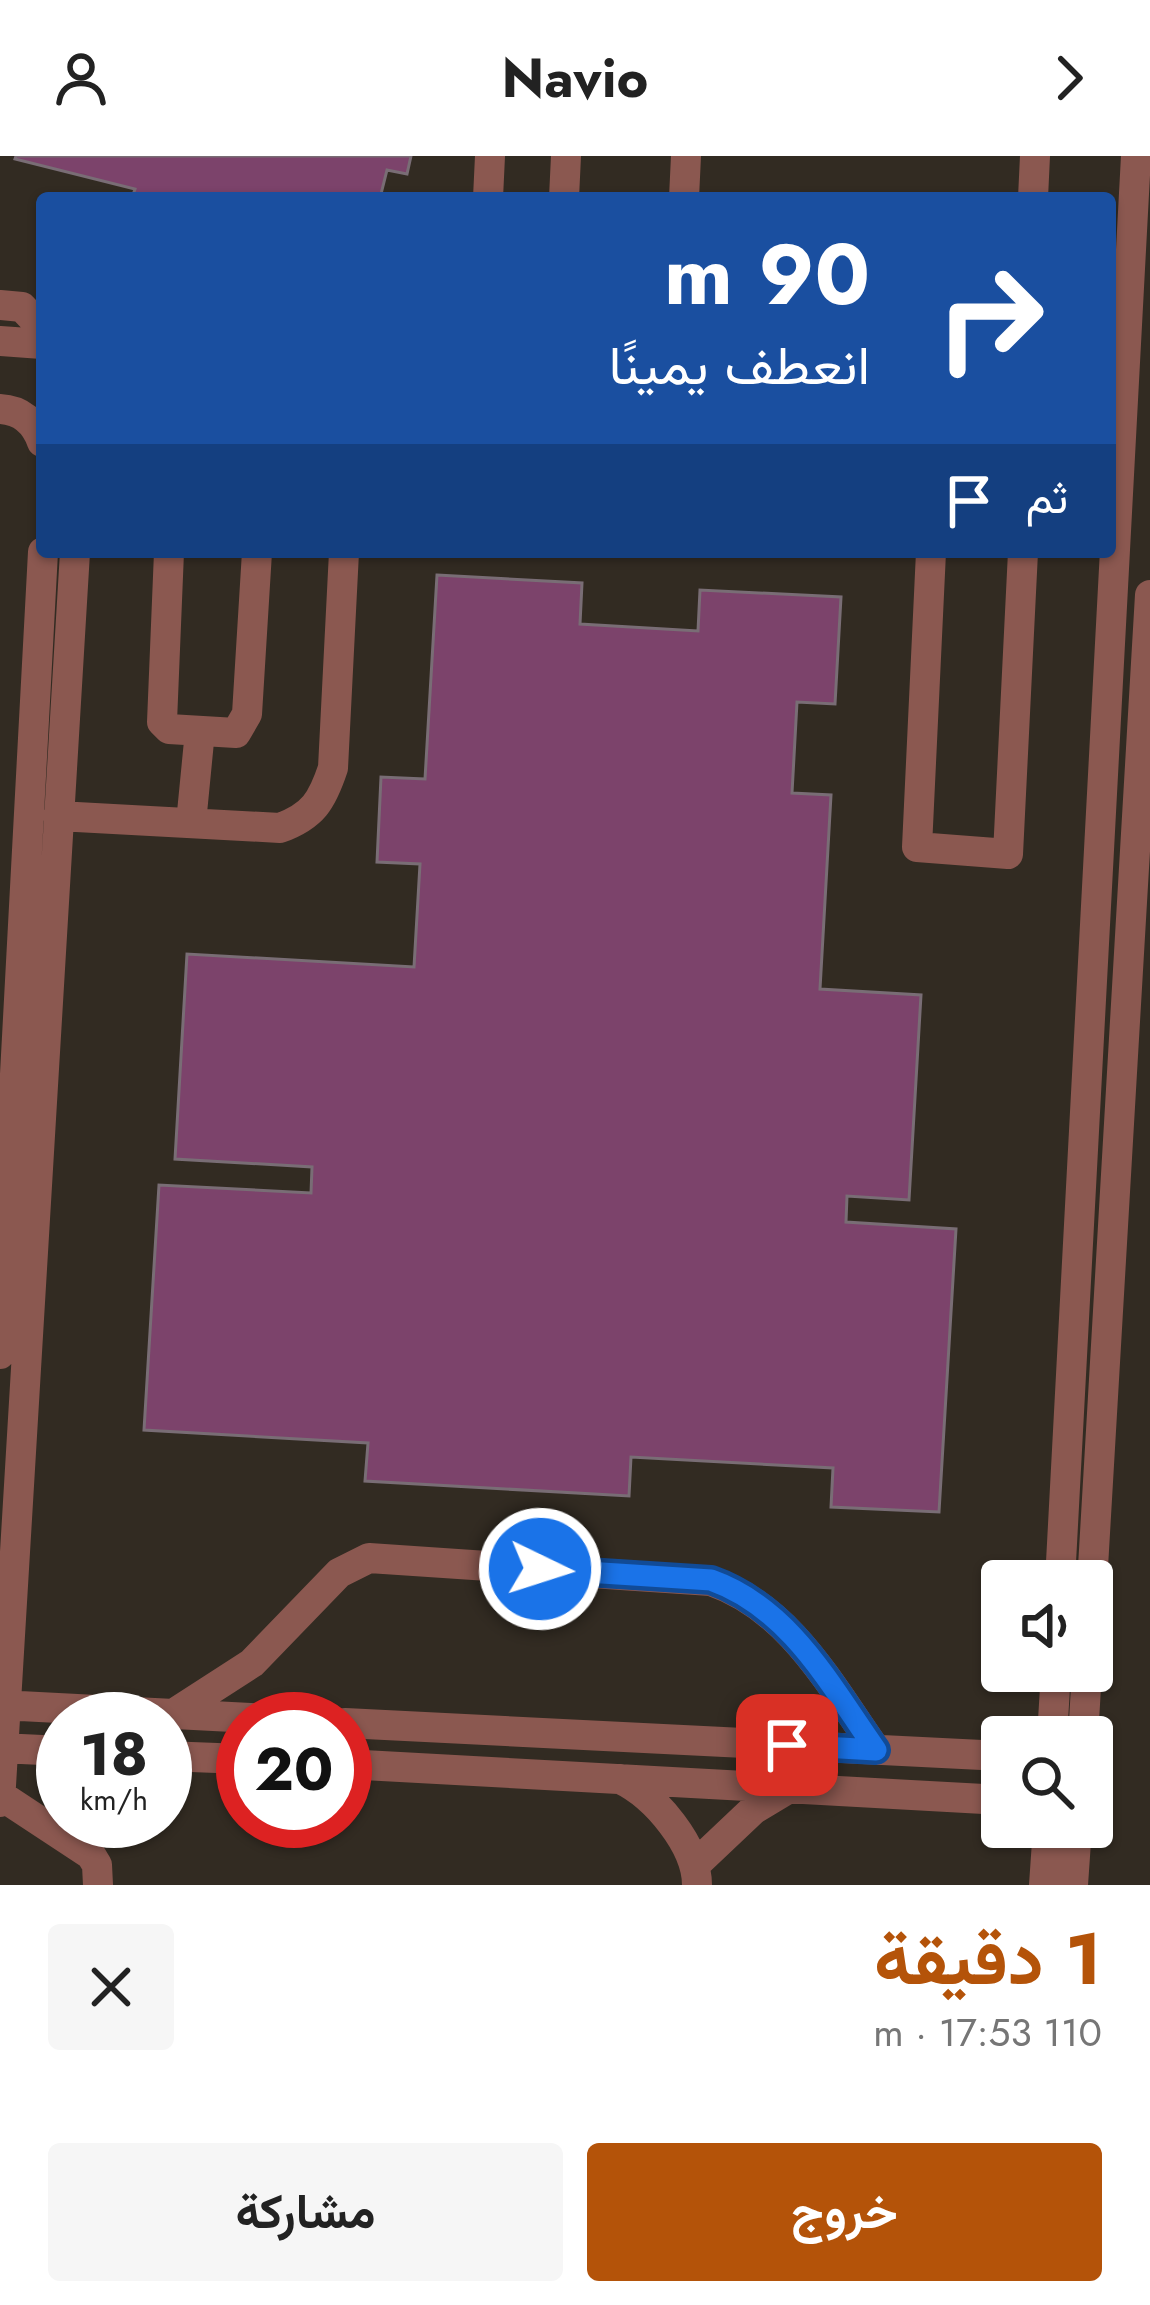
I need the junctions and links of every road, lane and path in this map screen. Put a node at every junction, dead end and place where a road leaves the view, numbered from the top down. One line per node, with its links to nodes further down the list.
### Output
1 (490, 156): 6 (lane)
2 (566, 156): 7 (lane)
3 (686, 156): 8 (lane)
4 (1035, 156): 9 (lane)
5 (1136, 156): 12 (lane)
6 (488, 192)
7 (564, 192)
8 (684, 192)
9 (1033, 192)
10 (0, 340): 11 (lane)
11 (36, 343)
12 (1128, 360): 14 (lane)
13 (0, 409): 15 (lane)
14 (1127, 414): 27 (lane)
15 (36, 428)
16 (43, 558): 30 (lane)
17 (75, 558): 25 (lane)
18 (169, 558): 24 (lane)
19 (257, 558): 24 (lane)
20 (344, 558): 26 (lane)
21 (931, 558): 22 (lane)
22 (1023, 558)
23 (1150, 596): 28 (lane)
24 (200, 731): 26 (lane)
25 (58, 816): 26 (lane); 30 (lane)
26 (190, 823)
27 (1098, 840): 29 (lane); 32 (lane)
28 (1141, 920): 29 (lane)
29 (1140, 955): 33 (lane)
30 (19, 1054): 31 (lane); 35 (lane)
31 (0, 1354)
32 (1061, 1560)
33 (1094, 1560)
34 (192, 1702): 40 (lane)
35 (3, 1705): 36 (lane); 38 (lane)
36 (36, 1707)
37 (372, 1724): 40 (lane)
38 (2, 1748): 39 (lane); 45 (lane)
39 (36, 1750)
40 (876, 1750): 41 (lane)
41 (981, 1755)
42 (372, 1765): 43 (lane)
43 (615, 1777): 44 (lane); 49 (lane)
44 (793, 1786): 46 (lane); 49 (lane)
45 (0, 1799): 50 (lane)
46 (981, 1799)
47 (1047, 1848): 51 (lane)
48 (1076, 1848): 52 (lane)
49 (697, 1874)
50 (98, 1885)
51 (1044, 1885)
52 (1073, 1885)

